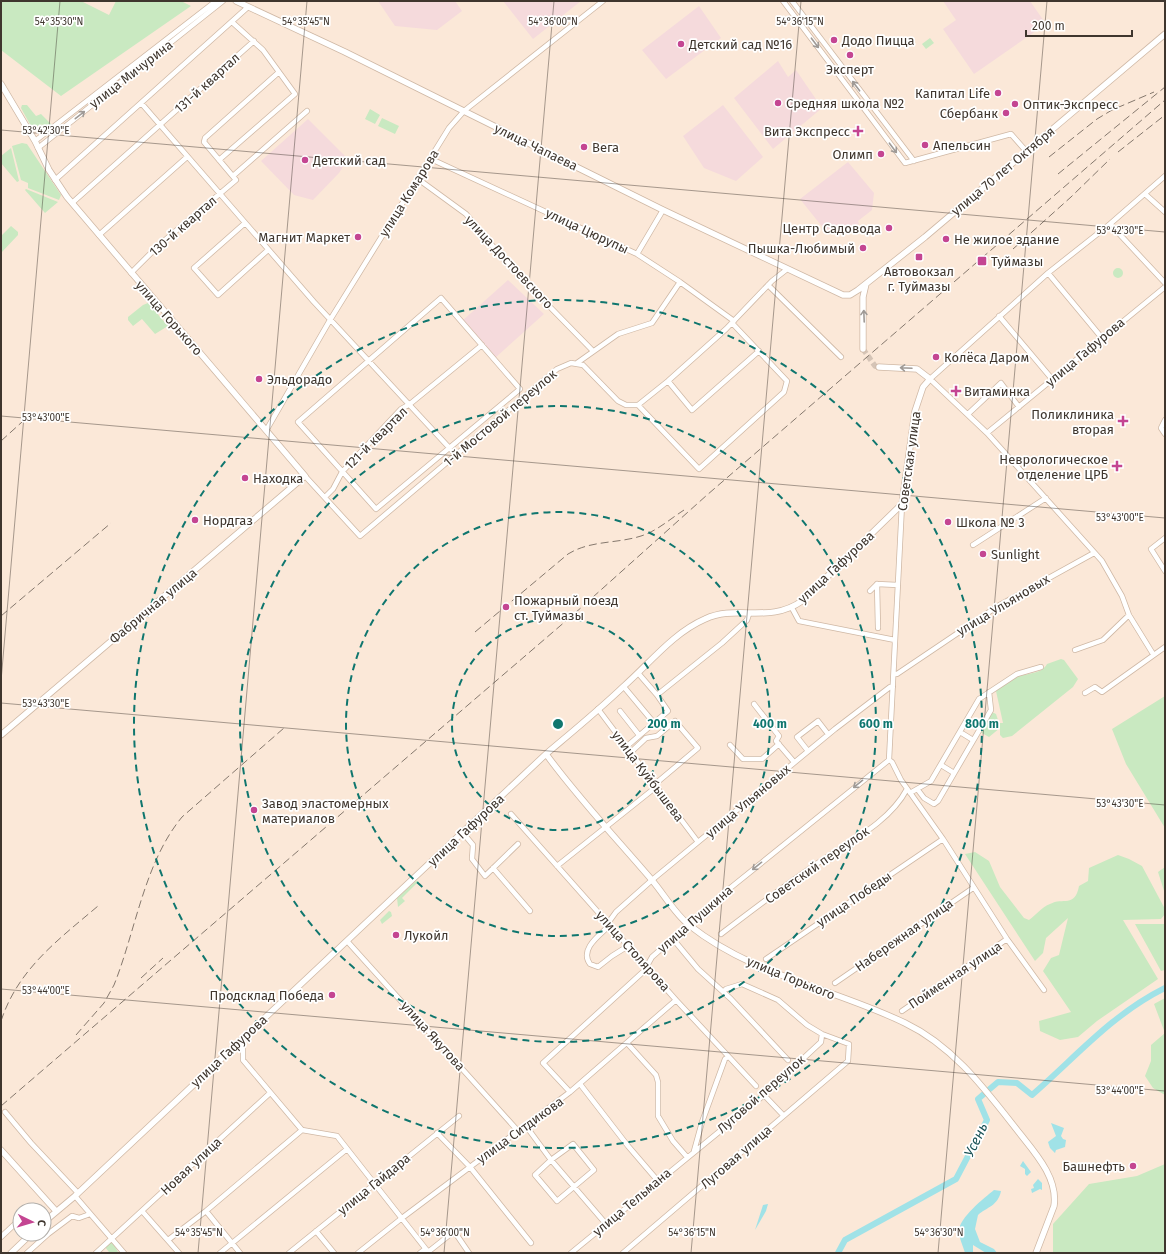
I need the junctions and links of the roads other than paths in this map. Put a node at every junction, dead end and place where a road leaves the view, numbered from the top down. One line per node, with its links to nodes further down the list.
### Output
1 (216, 1): 17 (street, улица Мичурина)
2 (223, 1): 18 (street, улица Мичурина, one-way to 2)
3 (236, 1): 7 (main road, улица Чапаева)
4 (603, 1): 15 (street, улица Комарова)
5 (783, 1): 23 (street, one-way to 23)
6 (792, 1): 23 (street, one-way to 6)
7 (248, 7): 8 (street); 15 (main road, улица Чапаева)
8 (232, 22): 10 (street); 13 (street)
9 (1165, 34): 19 (main road, улица 70 лет Октября)
10 (254, 41): 11 (street); 16 (street, 131-й квартал)
11 (279, 72): 22 (street); 22 (street)
12 (1, 84): 17 (main road, улица Горького)
13 (142, 104): 16 (street); 26 (street)
14 (307, 111): 25 (street)
15 (464, 111): 21 (street, улица Комарова); 31 (main road, улица Чапаева)
16 (160, 125): 20 (street); 30 (street)
17 (35, 141): 18 (main road, улица Горького)
18 (38, 148): 26 (main road, улица Горького)
19 (1026, 151): 23 (street); 43 (main road, улица 70 лет Октября)
20 (187, 156): 28 (street); 35 (street)
21 (430, 159): 27 (street, улица Комарова); 37 (street, улица Цюрупы)
22 (219, 160): 25 (street)
23 (914, 161)
24 (1165, 176): 29 (street, Советская улица)
25 (234, 178): 28 (street, 130-й квартал)
26 (55, 180): 30 (main road, улица Горького)
27 (418, 180): 48 (street, улица Комарова); 53 (street, улица Достоевского)
28 (220, 193): 33 (street); 39 (street, 130-й квартал)
29 (1145, 194): 32 (street); 34 (street, Советская улица)
30 (72, 203): 35 (main road, улица Горького)
31 (663, 210): 37 (street); 38 (main road, улица Чапаева)
32 (1165, 212)
33 (245, 223): 36 (street); 36 (street)
34 (1110, 224): 40 (street, Советская улица); 42 (street)
35 (99, 234): 39 (main road, улица Горького)
36 (268, 250): 48 (street)
37 (637, 254): 41 (street, улица Цюрупы)
38 (786, 270): 44 (street); 46 (main road, улица Чапаева)
39 (131, 273): 67 (main road, улица Горького)
40 (1048, 273): 47 (street, Советская улица); 50 (street)
41 (680, 282): 49 (street, улица Цюрупы); 53 (street)
42 (1165, 283)
43 (866, 284): 46 (main road, улица 70 лет Октября); 52 (main road, one-way to 43)
44 (768, 285): 49 (street); 55 (street)
45 (1165, 287): 50 (street, улица Гафурова)
46 (835, 293)
47 (999, 316): 59 (street, Советская улица); 60 (street)
48 (330, 320): 56 (street); 67 (street, улица Комарова)
49 (733, 322): 54 (street, улица Цюрупы); 61 (street)
50 (1102, 338): 60 (street, улица Гафурова)
51 (482, 346): 56 (street); 62 (street, 121-й квартал); 70 (street)
52 (863, 349)
53 (593, 351): 57 (street)
54 (759, 351): 61 (street); 63 (street, улица Цюрупы)
55 (841, 357)
56 (368, 361): 62 (street); 72 (street, 121-й квартал)
57 (577, 363): 63 (street); 71 (street, 1-й Мостовой переулок)
58 (879, 367): 59 (main road, one-way to 58)
59 (930, 378): 65 (street); 76 (main road, Советская улица)
60 (1052, 379): 64 (street, улица Гафурова)
61 (668, 382): 63 (street)
62 (410, 404): 70 (street); 72 (street, 121-й квартал)
63 (638, 405)
64 (1019, 407): 65 (street); 68 (street, улица Гафурова)
65 (968, 414): 68 (street)
66 (1165, 420): 69 (street)
67 (267, 429): 73 (main road, улица Горького)
68 (987, 433): 75 (street)
69 (1165, 434)
70 (449, 448): 71 (street); 72 (street, 121-й квартал)
71 (456, 455): 77 (street, 1-й Мостовой переулок)
72 (342, 472): 74 (street)
73 (306, 476): 74 (street, улица Горького); 107 (main road, Фабричная улица)
74 (325, 497): 77 (street, улица Горького)
75 (1046, 498): 79 (street); 80 (street)
76 (902, 504): 83 (street, Советская улица); 85 (main road, улица Гафурова)
77 (360, 536)
78 (1165, 538): 81 (street)
79 (973, 545)
80 (1094, 553): 87 (street); 95 (street, улица Ульяновых)
81 (1165, 571)
82 (877, 584): 83 (street); 84 (street); 88 (street)
83 (898, 584): 89 (street, Советская улица)
84 (870, 591)
85 (792, 608): 86 (main road, улица Гафурова); 89 (street)
86 (749, 614): 94 (main road, улица Гафурова); 100 (street)
87 (1129, 615): 91 (street); 92 (street)
88 (878, 628)
89 (895, 640): 95 (street, Советская улица)
90 (1165, 647): 92 (street)
91 (1075, 650)
92 (1154, 654): 99 (street)
93 (1041, 668): 98 (street)
94 (638, 673): 96 (main road, улица Гафурова); 100 (street)
95 (894, 674): 97 (street, Советская улица)
96 (624, 687): 102 (main road, улица Гафурова); 104 (street)
97 (893, 687): 106 (street, улица Ульяновых); 116 (street, Советская улица)
98 (989, 692): 105 (street); 109 (street)
99 (1084, 693)
100 (657, 695): 104 (street)
101 (754, 704): 110 (street)
102 (598, 709): 111 (street, улица Куйбышева); 115 (main road, улица Гафурова)
103 (620, 711): 108 (street)
104 (654, 723): 108 (street)
105 (960, 732): 109 (street); 118 (street)
106 (828, 734): 113 (street, улица Ульяновых); 113 (street)
107 (1, 735)
108 (639, 735): 111 (street)
109 (973, 740): 119 (street)
110 (779, 744): 112 (street); 117 (street)
111 (626, 746): 114 (street, улица Куйбышева)
112 (730, 746)
113 (808, 751): 117 (street, улица Ульяновых)
114 (630, 752): 120 (street, улица Куйбышева); 120 (street)
115 (546, 754): 124 (main road, улица Горького); 125 (main road, улица Гафурова)
116 (889, 760): 122 (street); 135 (street, улица Пушкина, one-way to 135)
117 (794, 762): 127 (street, улица Ульяновых)
118 (940, 765): 119 (street); 121 (street)
119 (954, 773): 121 (street)
120 (655, 786): 124 (street); 127 (street, улица Куйбышева)
121 (918, 790): 122 (street)
122 (909, 791): 126 (street); 136 (street, Советский переулок)
123 (512, 814): 129 (street, улица Столярова)
124 (605, 827): 129 (street); 131 (main road, улица Горького)
125 (463, 833): 130 (street); 139 (main road, улица Гафурова)
126 (943, 840): 132 (street); 141 (street, улица Победы)
127 (698, 842): 131 (street, улица Ульяновых)
128 (518, 844): 130 (street)
129 (557, 866): 134 (street, улица Столярова)
130 (493, 868): 133 (street)
131 (652, 880): 134 (street, улица Ульяновых); 135 (main road, улица Горького)
132 (973, 888): 138 (street); 143 (street, Набережная улица)
133 (530, 911)
134 (609, 924): 140 (street, улица Столярова); 140 (street, улица Ульяновых)
135 (689, 925): 137 (street, улица Пушкина); 205 (main road, улица Горького)
136 (721, 934)
137 (673, 939): 142 (street, улица Пушкина); 145 (street)
138 (1007, 939): 144 (street); 147 (street, Пойменная улица)
139 (347, 941): 149 (main road, улица Гафурова); 163 (street, улица Якутова)
140 (628, 946): 142 (street, улица Столярова)
141 (766, 959)
142 (646, 966): 146 (street, улица Столярова); 156 (street, улица Пушкина)
143 (834, 983)
144 (1044, 990)
145 (723, 992): 148 (street); 152 (street)
146 (676, 1000): 150 (street, улица Ситдикова); 151 (street, улица Столярова)
147 (902, 1011)
148 (822, 1034): 157 (street, Луговой переулок); 159 (street, Луговая улица)
149 (237, 1043): 155 (street); 174 (main road, улица Гафурова)
150 (627, 1043): 153 (street, улица Ситдикова); 168 (street)
151 (728, 1057): 154 (street, улица Столярова); 167 (street)
152 (788, 1060)
153 (580, 1084): 156 (street, улица Ситдикова); 171 (street)
154 (756, 1086)
155 (270, 1092): 162 (street); 176 (street, Новая улица)
156 (570, 1092): 161 (street, улица Ситдикова)
157 (764, 1095): 159 (street); 167 (street, Луговой переулок)
158 (5, 1112): 174 (street)
159 (783, 1115): 204 (street, Луговая улица)
160 (459, 1116): 164 (street, улица Гайдара)
161 (526, 1126): 163 (street, улица Ситдикова); 169 (street)
162 (302, 1130): 165 (street); 177 (street)
163 (519, 1132): 170 (street, улица Ситдикова)
164 (437, 1133): 170 (street); 172 (street, улица Гайдара)
165 (347, 1149): 172 (street); 188 (street)
166 (1, 1150): 175 (main road)
167 (694, 1151): 168 (street, улица Тельмана)
168 (687, 1157): 171 (street, улица Тельмана)
169 (551, 1160): 173 (street); 173 (street); 173 (street)
170 (470, 1167): 180 (street, улица Ситдикова); 189 (street)
171 (658, 1181): 181 (street, улица Тельмана)
172 (375, 1183): 180 (street); 183 (street, улица Гайдара)
173 (574, 1187): 181 (street)
174 (77, 1194): 175 (main road, улица Гафурова); 178 (street)
175 (56, 1211): 179 (main road, улица Гафурова)
176 (142, 1211): 185 (street, Новая улица); 186 (street)
177 (206, 1211): 186 (street); 188 (street)
178 (90, 1214): 185 (street); 192 (street)
179 (52, 1215)
180 (402, 1218): 190 (street); 200 (street, улица Ситдикова)
181 (606, 1224): 203 (street, улица Тельмана)
182 (12, 1227): 184 (street)
183 (316, 1231): 198 (street, улица Гайдара); 199 (street)
184 (1, 1237)
185 (112, 1239): 193 (street, Новая улица); 194 (street)
186 (168, 1240): 195 (street)
187 (23, 1242): 191 (main road)
188 (232, 1243): 196 (street); 197 (street)
189 (531, 1244)
190 (427, 1251): 201 (street); 202 (street)
191 (11, 1253)
192 (27, 1253)
193 (96, 1253)
194 (124, 1253)
195 (179, 1253)
196 (220, 1253)
197 (240, 1253)
198 (289, 1253)
199 (334, 1253)
200 (358, 1253)
201 (420, 1253)
202 (469, 1253)
203 (570, 1253)
204 (623, 1253)
205 (1036, 1253)

